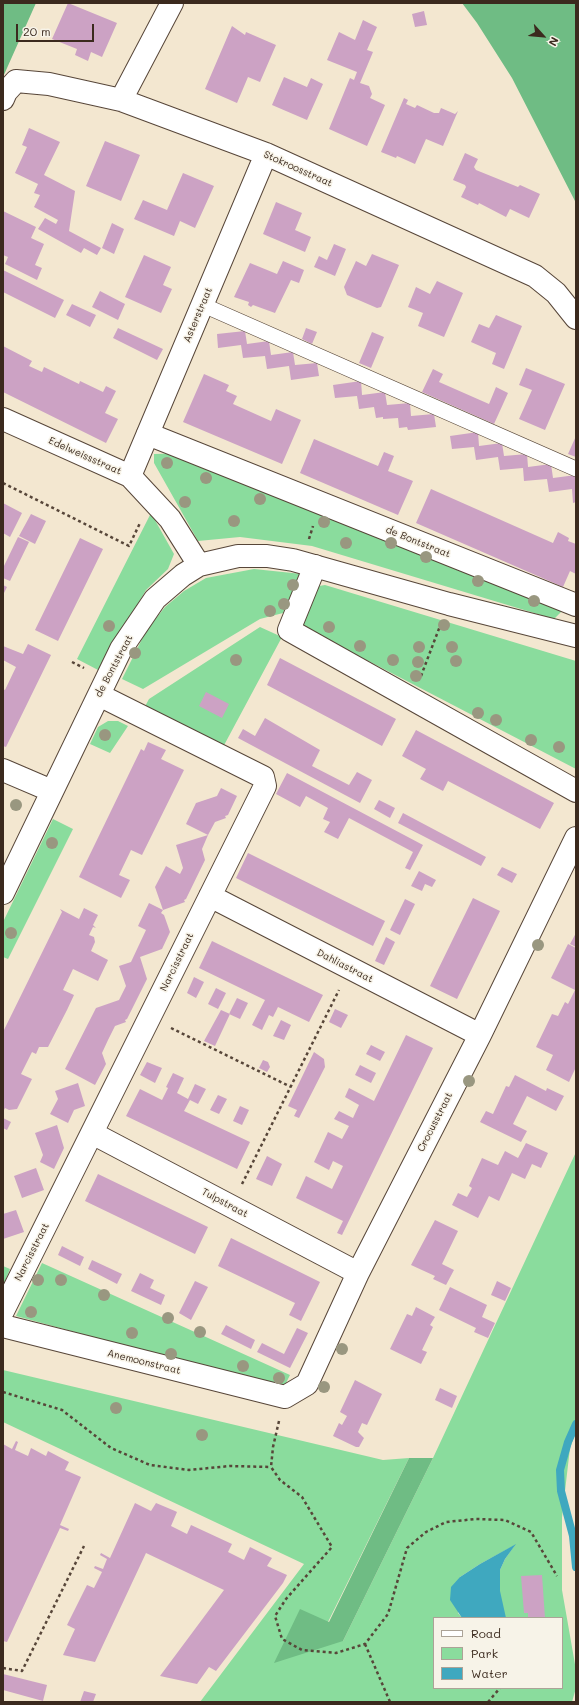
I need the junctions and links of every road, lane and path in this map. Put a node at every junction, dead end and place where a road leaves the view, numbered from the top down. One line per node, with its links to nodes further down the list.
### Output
1 (172, 3): 3 (street)
2 (3, 99): 3 (street, Stokroosstraat)
3 (121, 100): 4 (street, Stokroosstraat)
4 (266, 154): 5 (street, Asterstraat); 6 (street, Stokroosstraat)
5 (203, 305): 8 (street, Asterstraat); 9 (lane)
6 (576, 318)
7 (3, 419): 10 (street, Edelweissstraat)
8 (148, 434): 10 (street, Asterstraat); 13 (street, de Bontstraat)
9 (576, 469)
10 (130, 476): 12 (street, Edelweissstraat)
11 (3, 483): 12 (path)
12 (152, 499): 15 (street, Edelweissstraat)
13 (320, 503): 14 (path); 17 (street, de Bontstraat)
14 (309, 564): 15 (street, de Bontstraat); 16 (street, de Bontstraat); 20 (street)
15 (199, 565): 19 (street, de Bontstraat)
16 (449, 604): 18 (street, de Bontstraat); 20 (path)
17 (576, 605)
18 (576, 634)
19 (99, 695): 22 (street, de Bontstraat); 26 (street, Narcisstraat)
20 (412, 699): 23 (street)
21 (3, 770): 22 (street)
22 (52, 791): 25 (street, de Bontstraat)
23 (576, 791)
24 (576, 838): 29 (street, Crocusstraat)
25 (3, 893)
26 (210, 896): 27 (street, Dahliastraat); 28 (street, Narcisstraat)
27 (350, 968): 29 (street, Dahliastraat); 30 (path)
28 (150, 1018): 30 (path); 31 (street, Narcisstraat)
29 (480, 1035): 33 (street, Crocusstraat)
30 (291, 1087): 32 (path)
31 (92, 1133): 32 (street, Tulpstraat); 34 (street, Narcisstraat)
32 (231, 1206): 33 (street, Tulpstraat)
33 (358, 1273): 37 (street, Crocusstraat)
34 (3, 1311)
35 (3, 1326): 37 (street, Anemoonstraat)
36 (3, 1392): 38 (path)
37 (285, 1397): 38 (path)
38 (271, 1468): 41 (path)
39 (84, 1546): 42 (path)
40 (557, 1576): 41 (path)
41 (365, 1644): 44 (path)
42 (3, 1668)
43 (499, 1689): 45 (path)
44 (390, 1702)
45 (488, 1702)

